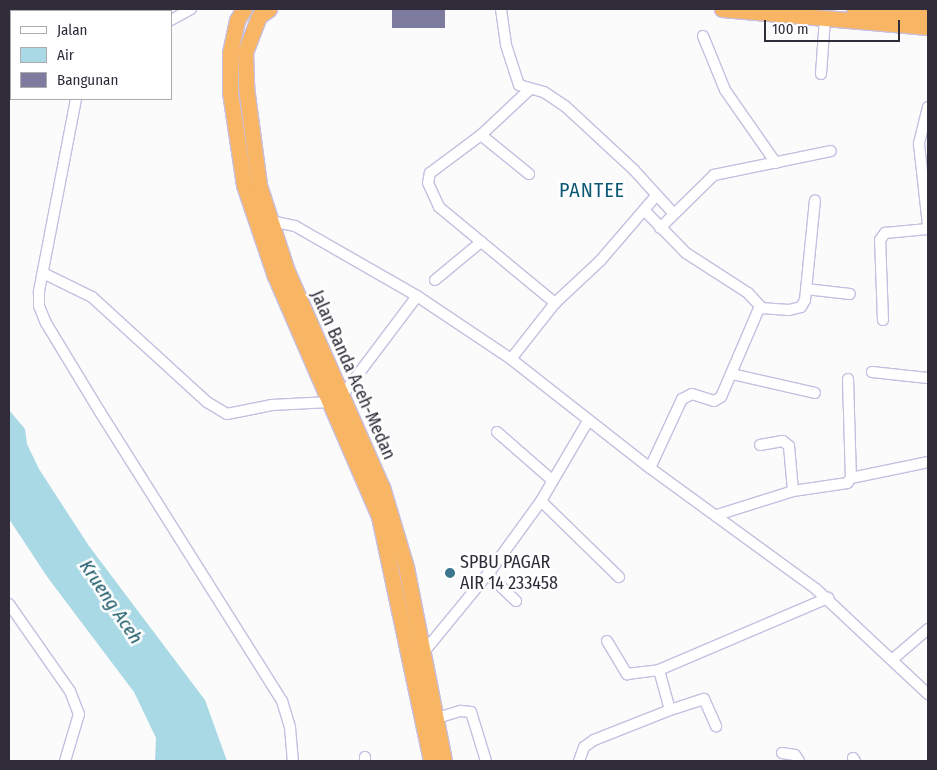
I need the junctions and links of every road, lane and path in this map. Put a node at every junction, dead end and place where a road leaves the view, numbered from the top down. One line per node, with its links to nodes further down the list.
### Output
1 (190, 9): 9 (street)
2 (244, 9): 43 (highway, Jalan Banda Aceh-Medan)
3 (269, 9): 25 (highway, Jalan Banda Aceh-Medan)
4 (501, 9): 13 (street)
5 (729, 9): 8 (highway)
6 (854, 9): 7 (highway)
7 (928, 16)
8 (825, 18): 10 (highway); 12 (street)
9 (172, 19)
10 (928, 27)
11 (703, 36): 19 (street)
12 (821, 74)
13 (529, 90): 16 (street); 21 (street)
14 (76, 100): 29 (street)
15 (928, 106): 18 (street)
16 (481, 135): 20 (street); 28 (street)
17 (831, 151): 19 (street)
18 (925, 159): 26 (street)
19 (776, 163): 24 (street)
20 (529, 174)
21 (656, 196): 23 (street); 24 (street)
22 (815, 200): 31 (street)
23 (644, 210): 27 (street); 34 (street)
24 (674, 214): 27 (street)
25 (271, 222): 33 (street); 43 (highway, Jalan Banda Aceh-Medan)
26 (928, 227): 36 (street)
27 (660, 228): 35 (street)
28 (481, 242): 30 (street); 34 (street)
29 (43, 273): 43 (street); 70 (street)
30 (435, 280)
31 (806, 289): 32 (street); 35 (street)
32 (850, 294)
33 (417, 296): 37 (street); 43 (street)
34 (555, 303): 37 (street)
35 (760, 308): 39 (street)
36 (883, 320)
37 (511, 359): 44 (street)
38 (872, 372): 40 (street)
39 (732, 374): 42 (street); 48 (street)
40 (928, 378)
41 (848, 379): 49 (street)
42 (815, 393)
43 (336, 399): 61 (highway, Jalan Banda Aceh-Medan); 66 (highway, Jalan Banda Aceh-Medan)
44 (588, 421): 48 (street); 50 (street)
45 (497, 432): 50 (street)
46 (760, 445): 51 (street)
47 (928, 462): 49 (street)
48 (650, 468): 53 (street)
49 (851, 478): 51 (street)
50 (552, 480): 52 (street)
51 (793, 491): 53 (street)
52 (541, 501): 54 (street); 55 (street)
53 (718, 515): 56 (street)
54 (488, 574): 57 (street); 61 (street)
55 (619, 577)
56 (828, 598): 62 (street); 63 (street)
57 (516, 601)
58 (9, 604): 69 (street)
59 (928, 629): 62 (street)
60 (607, 641): 63 (street)
61 (422, 653): 66 (highway, Jalan Banda Aceh-Medan)
62 (893, 659): 64 (street)
63 (659, 670): 65 (street)
64 (928, 694)
65 (670, 710): 67 (street); 74 (street)
66 (428, 720): 71 (highway, Jalan Banda Aceh-Medan); 72 (highway, Jalan Banda Aceh-Medan); 73 (street)
67 (716, 726)
68 (782, 753): 75 (street)
69 (65, 761)
70 (293, 761)
71 (431, 761)
72 (444, 761)
73 (486, 761)
74 (579, 761)
75 (799, 761)

